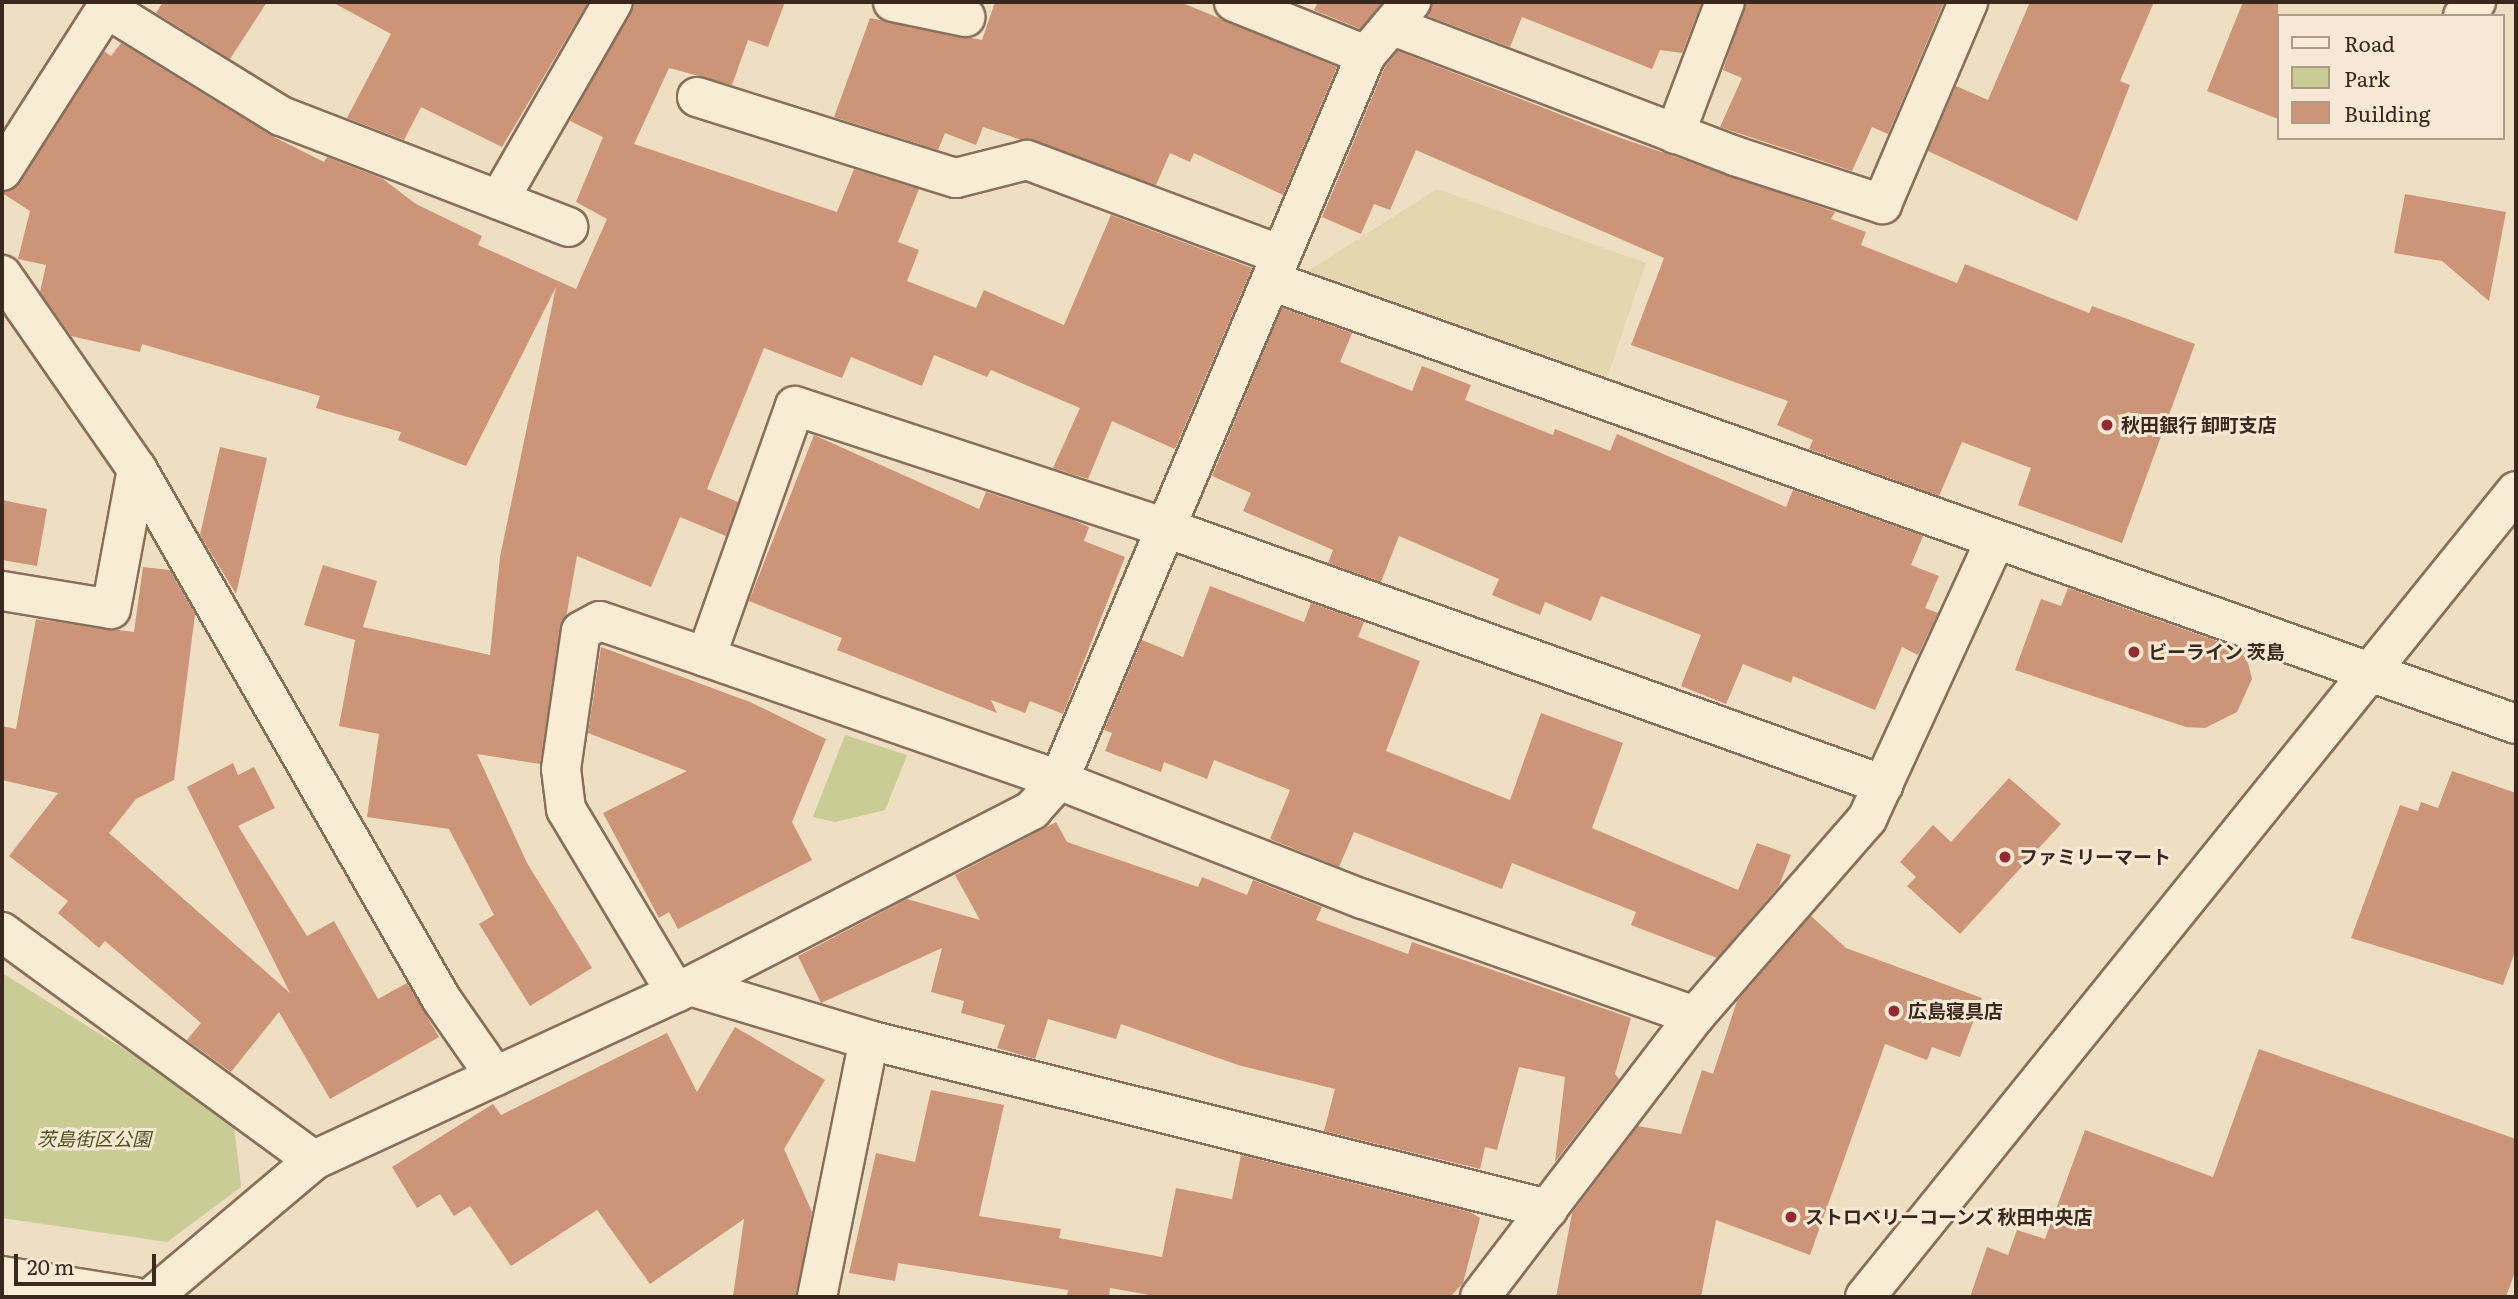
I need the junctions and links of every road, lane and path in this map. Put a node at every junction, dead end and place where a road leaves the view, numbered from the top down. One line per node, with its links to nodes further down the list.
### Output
1 (612, 2): 13 (street)
2 (893, 2): 8 (street)
3 (1234, 2): 9 (street)
4 (1725, 2): 11 (street)
5 (1968, 2): 11 (street)
6 (108, 5): 12 (street); 13 (street)
7 (1402, 14): 9 (street); 11 (street)
8 (965, 17)
9 (1366, 55): 15 (street)
10 (696, 97): 15 (street)
11 (1675, 134)
12 (2, 170)
13 (499, 200): 14 (street)
14 (568, 226)
15 (1276, 268): 19 (street); 20 (street)
16 (2, 275): 17 (street)
17 (137, 469): 21 (street); 31 (street)
18 (2516, 491): 23 (street)
19 (1169, 528): 22 (street); 25 (street); 26 (street)
20 (1996, 538): 23 (street); 26 (street)
21 (2, 591)
22 (706, 657): 25 (street); 28 (street)
23 (2369, 671): 24 (street); 39 (street)
24 (2516, 724)
25 (1059, 780): 28 (street); 29 (street)
26 (1884, 785): 29 (street)
27 (2, 932): 32 (street)
28 (683, 989): 30 (street); 31 (street)
29 (1695, 1016): 33 (street)
30 (869, 1040): 33 (street); 37 (street)
31 (495, 1076): 32 (street)
32 (314, 1160): 36 (street)
33 (1548, 1209): 38 (street)
34 (2, 1276): 35 (street)
35 (134, 1297)
36 (152, 1297)
37 (817, 1297)
38 (1480, 1297)
39 (1865, 1297)

